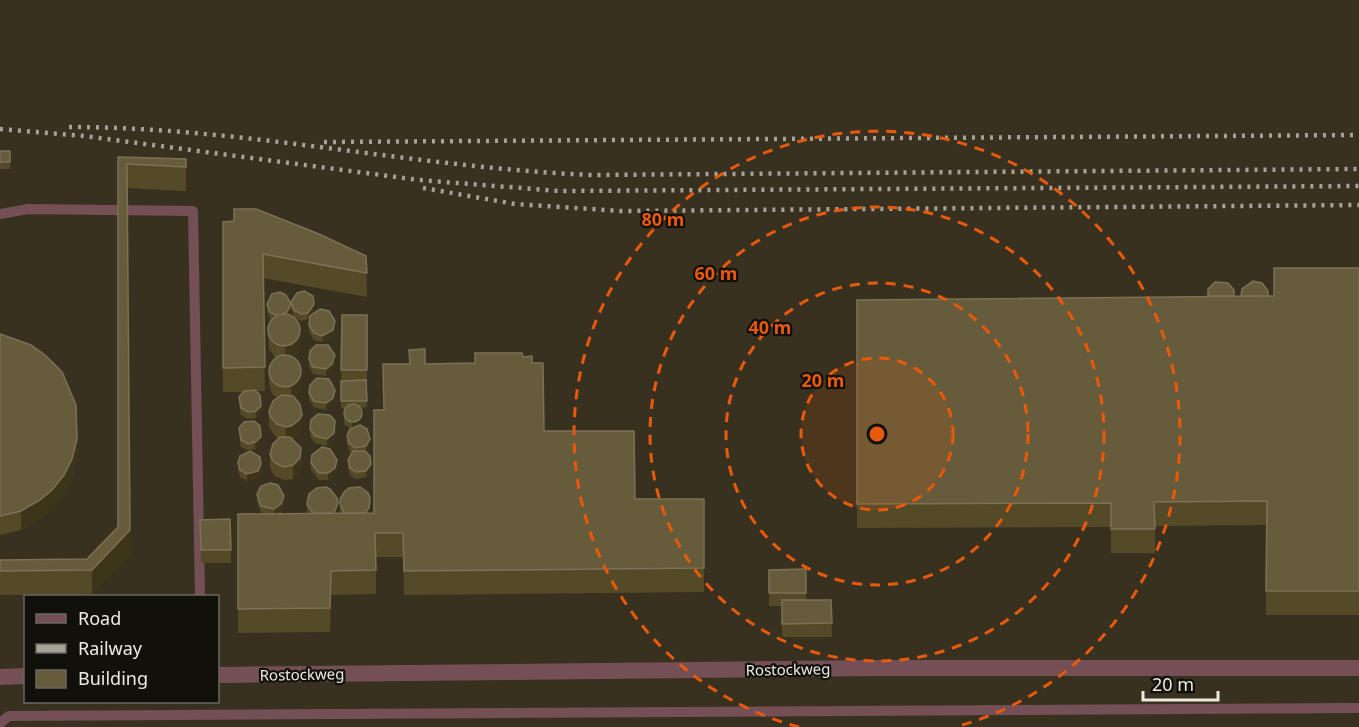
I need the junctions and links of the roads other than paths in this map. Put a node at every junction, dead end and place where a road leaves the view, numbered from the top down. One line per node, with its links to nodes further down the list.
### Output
1 (0, 214): 2 (lane)
2 (200, 595)
3 (1359, 668): 4 (street, Rostockweg)
4 (219, 675)
5 (24, 676): 6 (street)
6 (0, 677)
7 (1359, 708): 8 (lane)
8 (0, 723)

